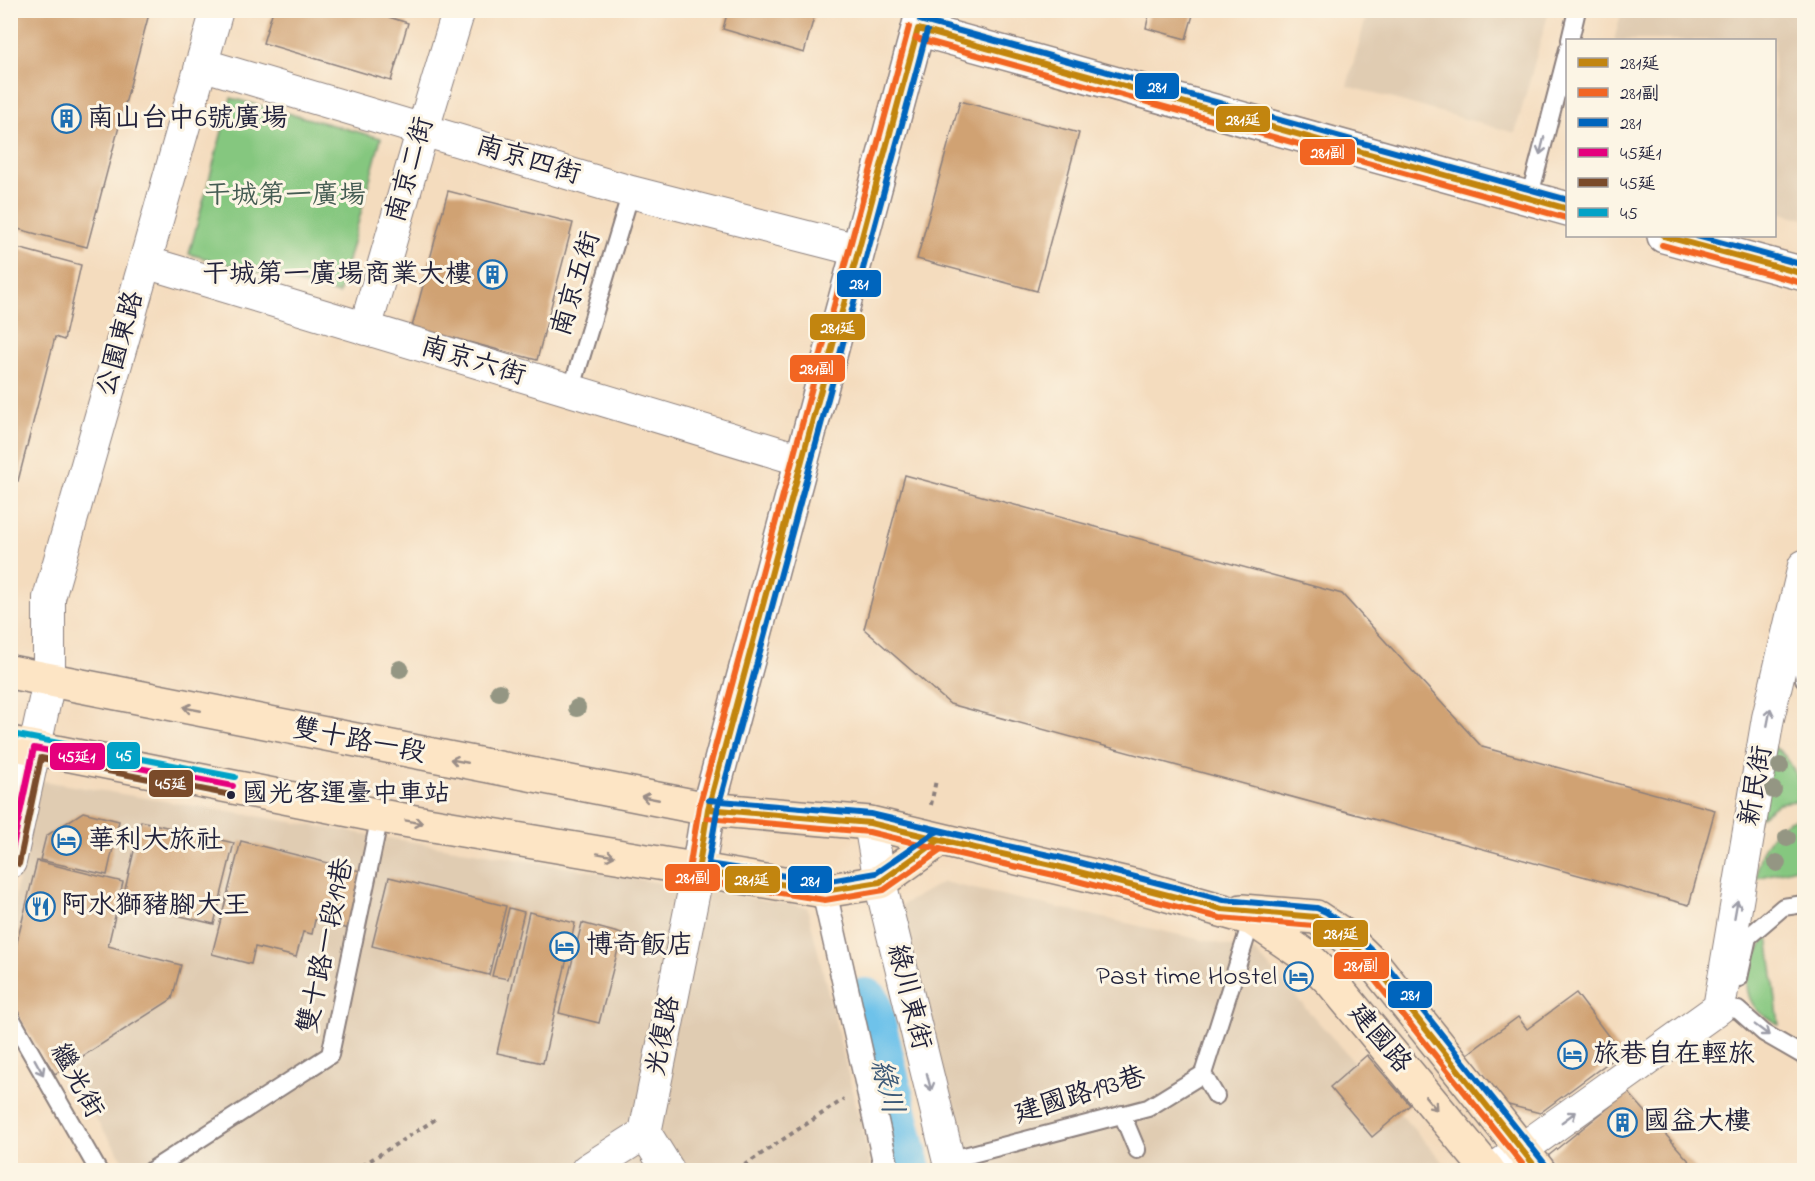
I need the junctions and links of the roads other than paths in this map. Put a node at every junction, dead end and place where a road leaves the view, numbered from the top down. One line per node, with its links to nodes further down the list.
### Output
1 (217, 10): 7 (street, 公園東路)
2 (459, 10): 8 (street, 南京二街)
3 (1577, 10): 5 (lane)
4 (920, 20): 10 (street); 13 (street)
5 (1570, 39)
6 (1566, 57): 10 (lane, one-way to 10)
7 (201, 64): 8 (street, 南京四街); 14 (street, 公園東路)
8 (423, 129): 9 (street, 南京四街); 16 (street, 南京二街)
9 (631, 192): 13 (street, 南京四街); 17 (lane, 南京五街)
10 (1529, 199): 11 (street)
11 (1566, 208)
12 (1668, 237): 15 (street)
13 (858, 250): 18 (street)
14 (145, 262): 16 (street, 南京六街); 23 (street, 公園東路)
15 (1804, 274)
16 (365, 329): 17 (street, 南京六街)
17 (571, 391): 18 (street, 南京六街)
18 (802, 460): 25 (street)
19 (1804, 566): 20 (street, 新民街)
20 (1792, 610): 22 (lane); 37 (street, 新民街, one-way to 20)
21 (10, 672): 23 (main road, 雙十路一段)
22 (1804, 680)
23 (49, 681): 24 (street, 公園東路); 25 (main road, 雙十路一段, one-way to 23)
24 (22, 746): 26 (main road); 29 (street, 公園東路)
25 (708, 809): 27 (main road, 建國路); 30 (street)
26 (380, 816): 30 (main road, one-way to 30); 48 (lane, 雙十路一段19巷)
27 (870, 823): 28 (main road, 建國路); 31 (street, 綠川東街)
28 (939, 840): 31 (main road); 34 (main road, 建國路)
29 (10, 862)
30 (698, 871): 32 (main road); 43 (street, 光復路)
31 (880, 882): 32 (main road); 46 (street, 綠川東街, one-way to 46)
32 (824, 891): 51 (street)
33 (1804, 904): 37 (lane)
34 (1237, 914): 35 (main road, 建國路); 36 (main road, 建國路); 40 (lane)
35 (1316, 917): 36 (street); 45 (main road, 建國路)
36 (1306, 956): 52 (main road, 建國路, one-way to 52)
37 (1719, 1008): 39 (lane, one-way to 39); 45 (street, one-way to 37)
38 (10, 1016): 47 (lane, 繼光街, one-way to 47)
39 (1804, 1056)
40 (1203, 1074): 41 (lane); 42 (lane, 建國路193巷)
41 (1216, 1096)
42 (1122, 1114): 44 (lane); 46 (lane, 建國路193巷)
43 (645, 1133): 49 (street); 50 (street)
44 (1137, 1150)
45 (1530, 1161): 53 (street)
46 (950, 1165)
47 (98, 1170)
48 (152, 1170)
49 (587, 1170)
50 (668, 1170)
51 (887, 1170)
52 (1488, 1170)
53 (1493, 1170)

